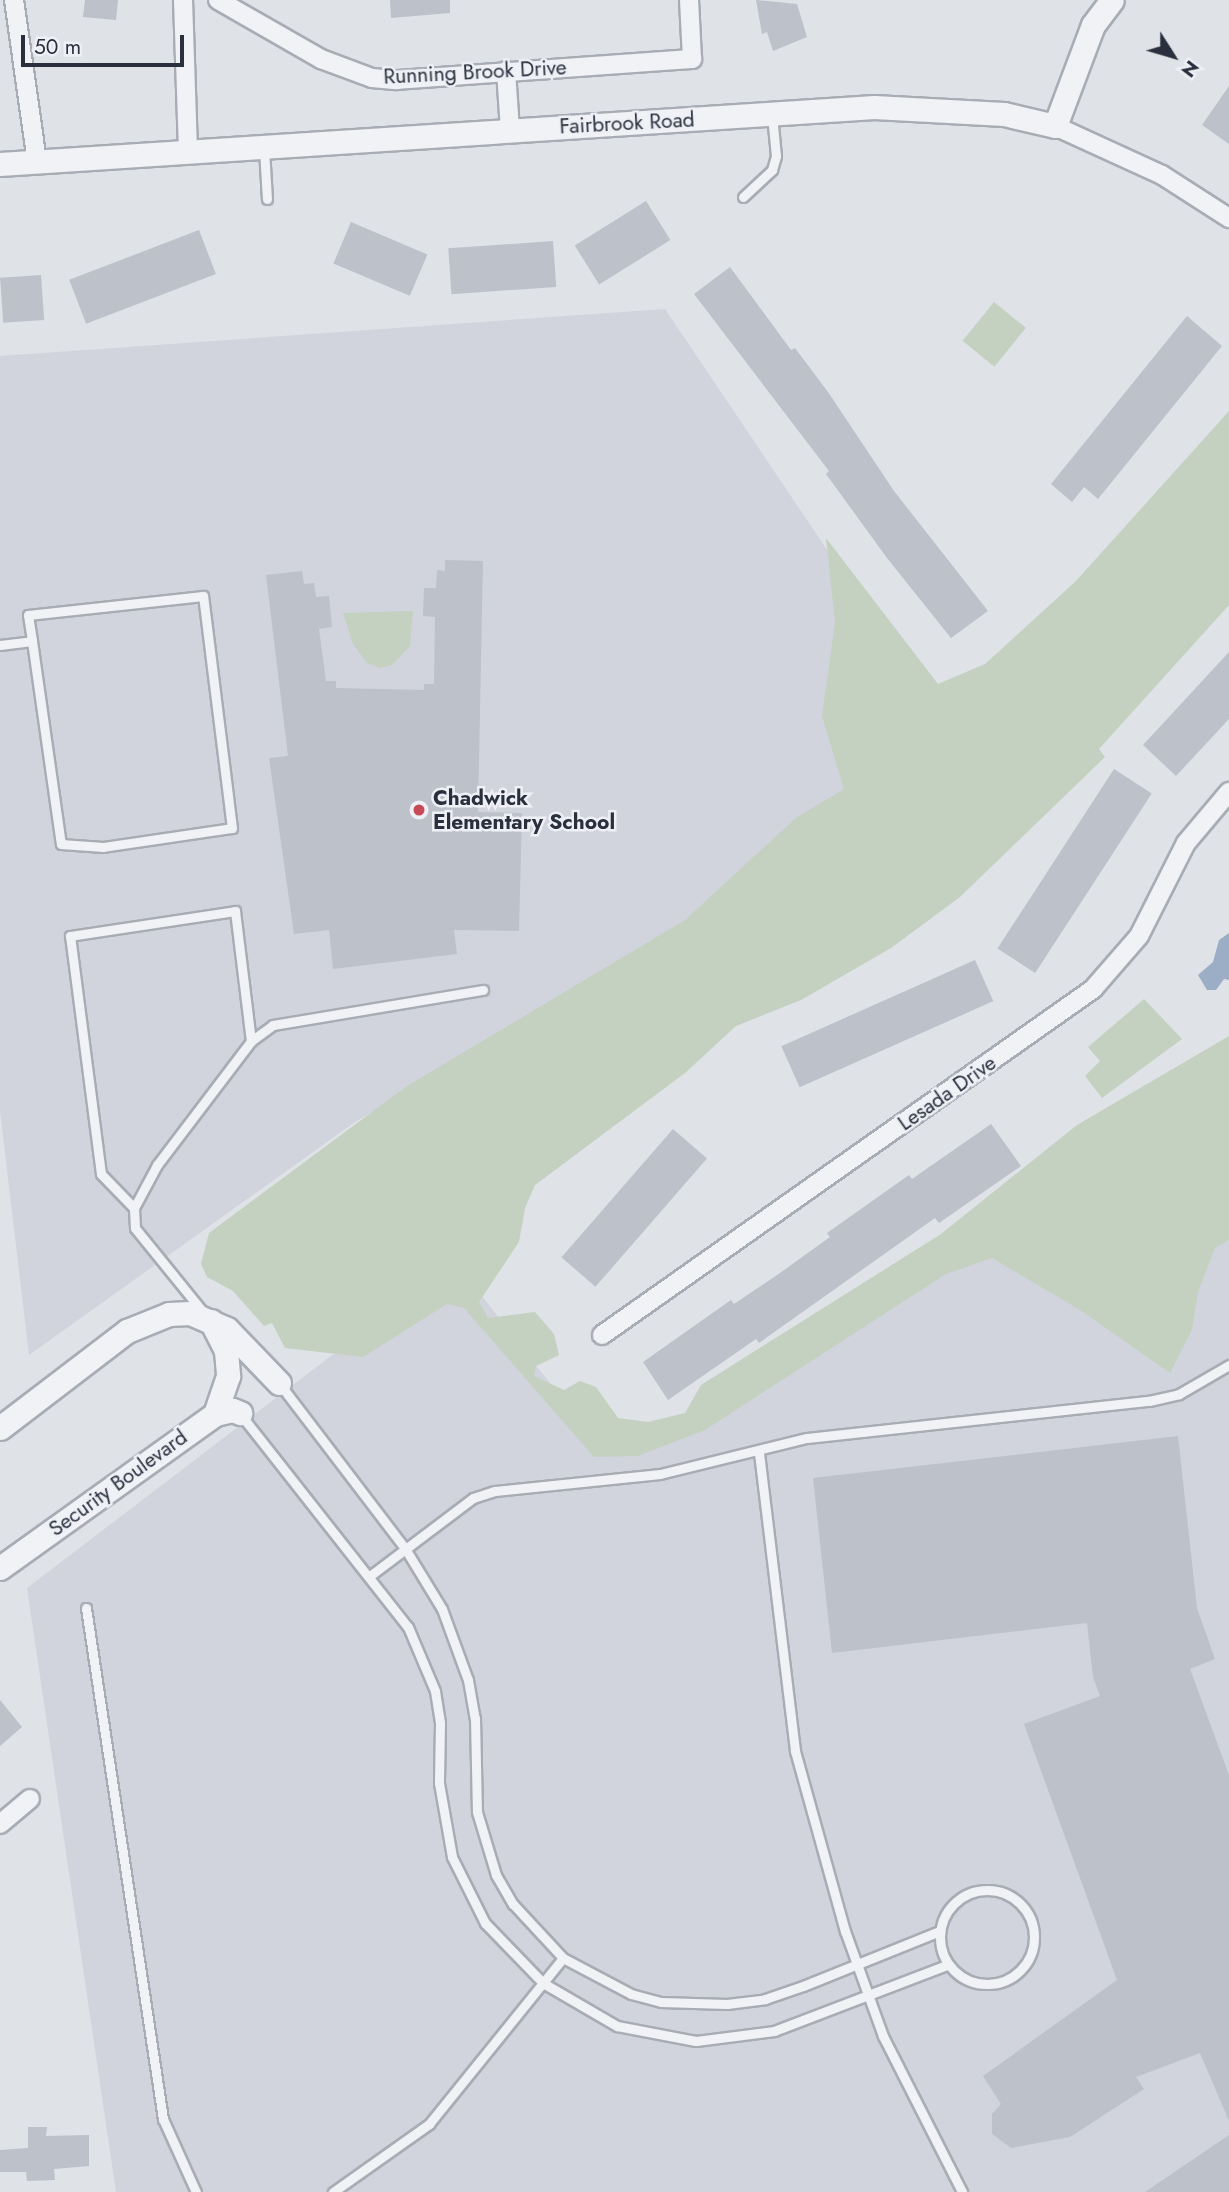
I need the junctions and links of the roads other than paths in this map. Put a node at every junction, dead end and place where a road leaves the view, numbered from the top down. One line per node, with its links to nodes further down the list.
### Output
1 (14, 0): 12 (street)
2 (183, 0): 11 (street)
3 (218, 0): 6 (street, Running Brook Drive)
4 (689, 0): 6 (street, Running Brook Drive)
5 (1112, 0): 8 (street)
6 (506, 71): 9 (street)
7 (772, 115): 8 (street, Fairbrook Road); 9 (street, Fairbrook Road); 14 (lane)
8 (1055, 126): 16 (street, Fairbrook Road)
9 (510, 130): 10 (street, Fairbrook Road)
10 (264, 147): 11 (street, Fairbrook Road); 15 (lane)
11 (188, 153): 12 (street, Fairbrook Road)
12 (37, 161): 13 (street, Fairbrook Road)
13 (0, 164)
14 (743, 197)
15 (267, 199)
16 (1229, 218)
17 (32, 640): 17 (lane); 18 (lane)
18 (0, 645)
19 (1229, 792): 24 (street, Lesada Drive)
20 (483, 990): 21 (lane)
21 (251, 1041): 22 (lane); 22 (lane)
22 (134, 1208): 23 (lane)
23 (209, 1318): 26 (street); 28 (street); 29 (street)
24 (602, 1335)
25 (1229, 1365): 30 (lane)
26 (279, 1382): 31 (lane)
27 (240, 1413): 28 (street); 33 (lane)
28 (215, 1414): 32 (street, Security Boulevard)
29 (0, 1428)
30 (759, 1453): 31 (lane); 40 (lane)
31 (406, 1550): 33 (lane); 38 (lane)
32 (0, 1568)
33 (371, 1575): 41 (lane)
34 (86, 1608): 43 (lane)
35 (30, 1799): 36 (street)
36 (0, 1824)
37 (940, 1931): 39 (lane); 39 (lane); 40 (lane)
38 (563, 1958): 40 (lane); 41 (lane)
39 (949, 1964): 42 (lane)
40 (857, 1965): 42 (lane)
41 (543, 1983): 42 (lane); 44 (lane)
42 (868, 1996): 45 (lane)
43 (196, 2192)
44 (333, 2192)
45 (962, 2192)

